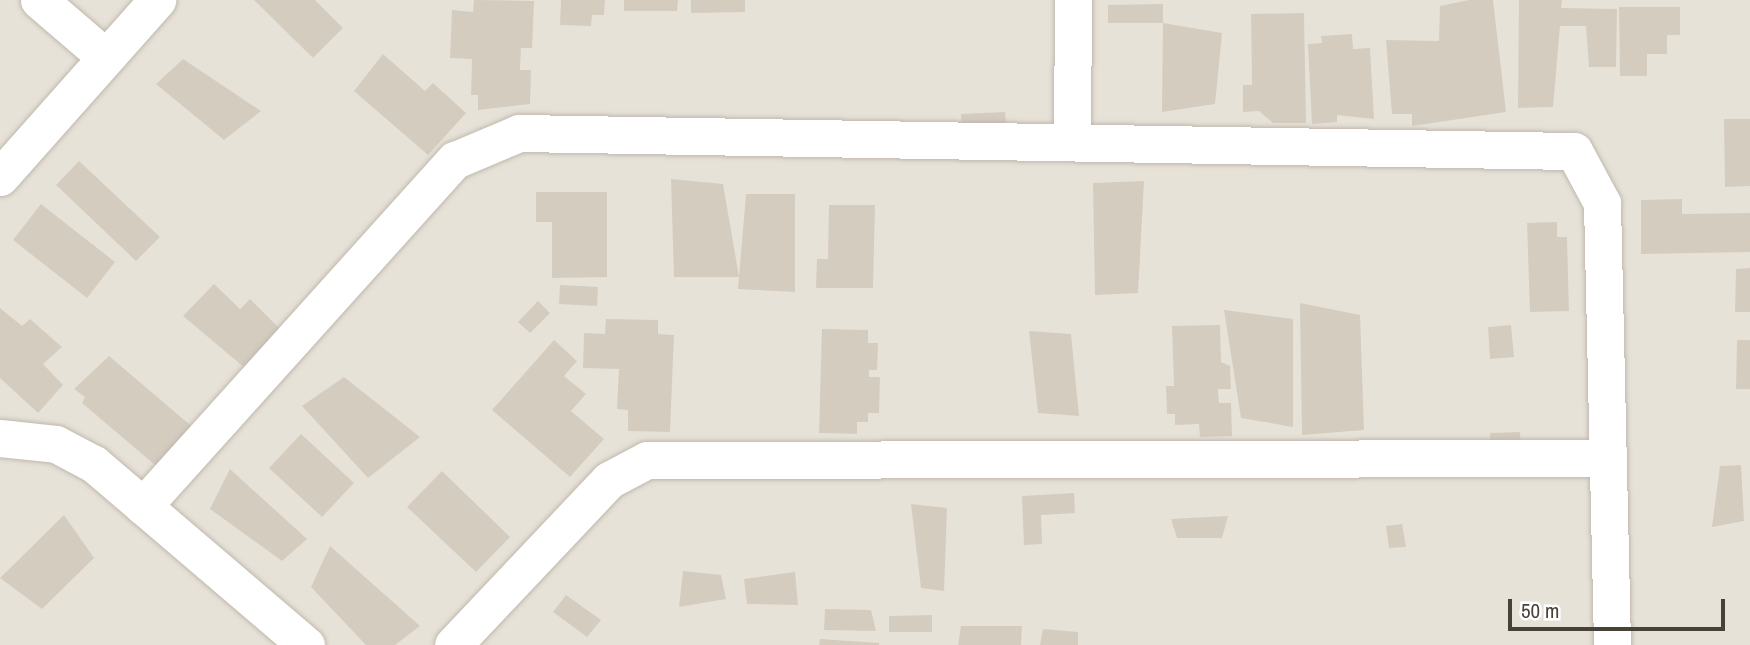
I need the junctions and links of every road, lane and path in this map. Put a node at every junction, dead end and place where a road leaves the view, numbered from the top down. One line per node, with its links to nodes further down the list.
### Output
1 (39, 0): 4 (street)
2 (158, 0): 4 (street)
3 (1073, 0): 5 (street)
4 (104, 56): 6 (street)
5 (1072, 140): 8 (street); 9 (street)
6 (0, 177)
7 (0, 438): 9 (street)
8 (1605, 458): 11 (street); 12 (street)
9 (143, 506): 10 (street)
10 (306, 645)
11 (453, 645)
12 (1612, 645)

